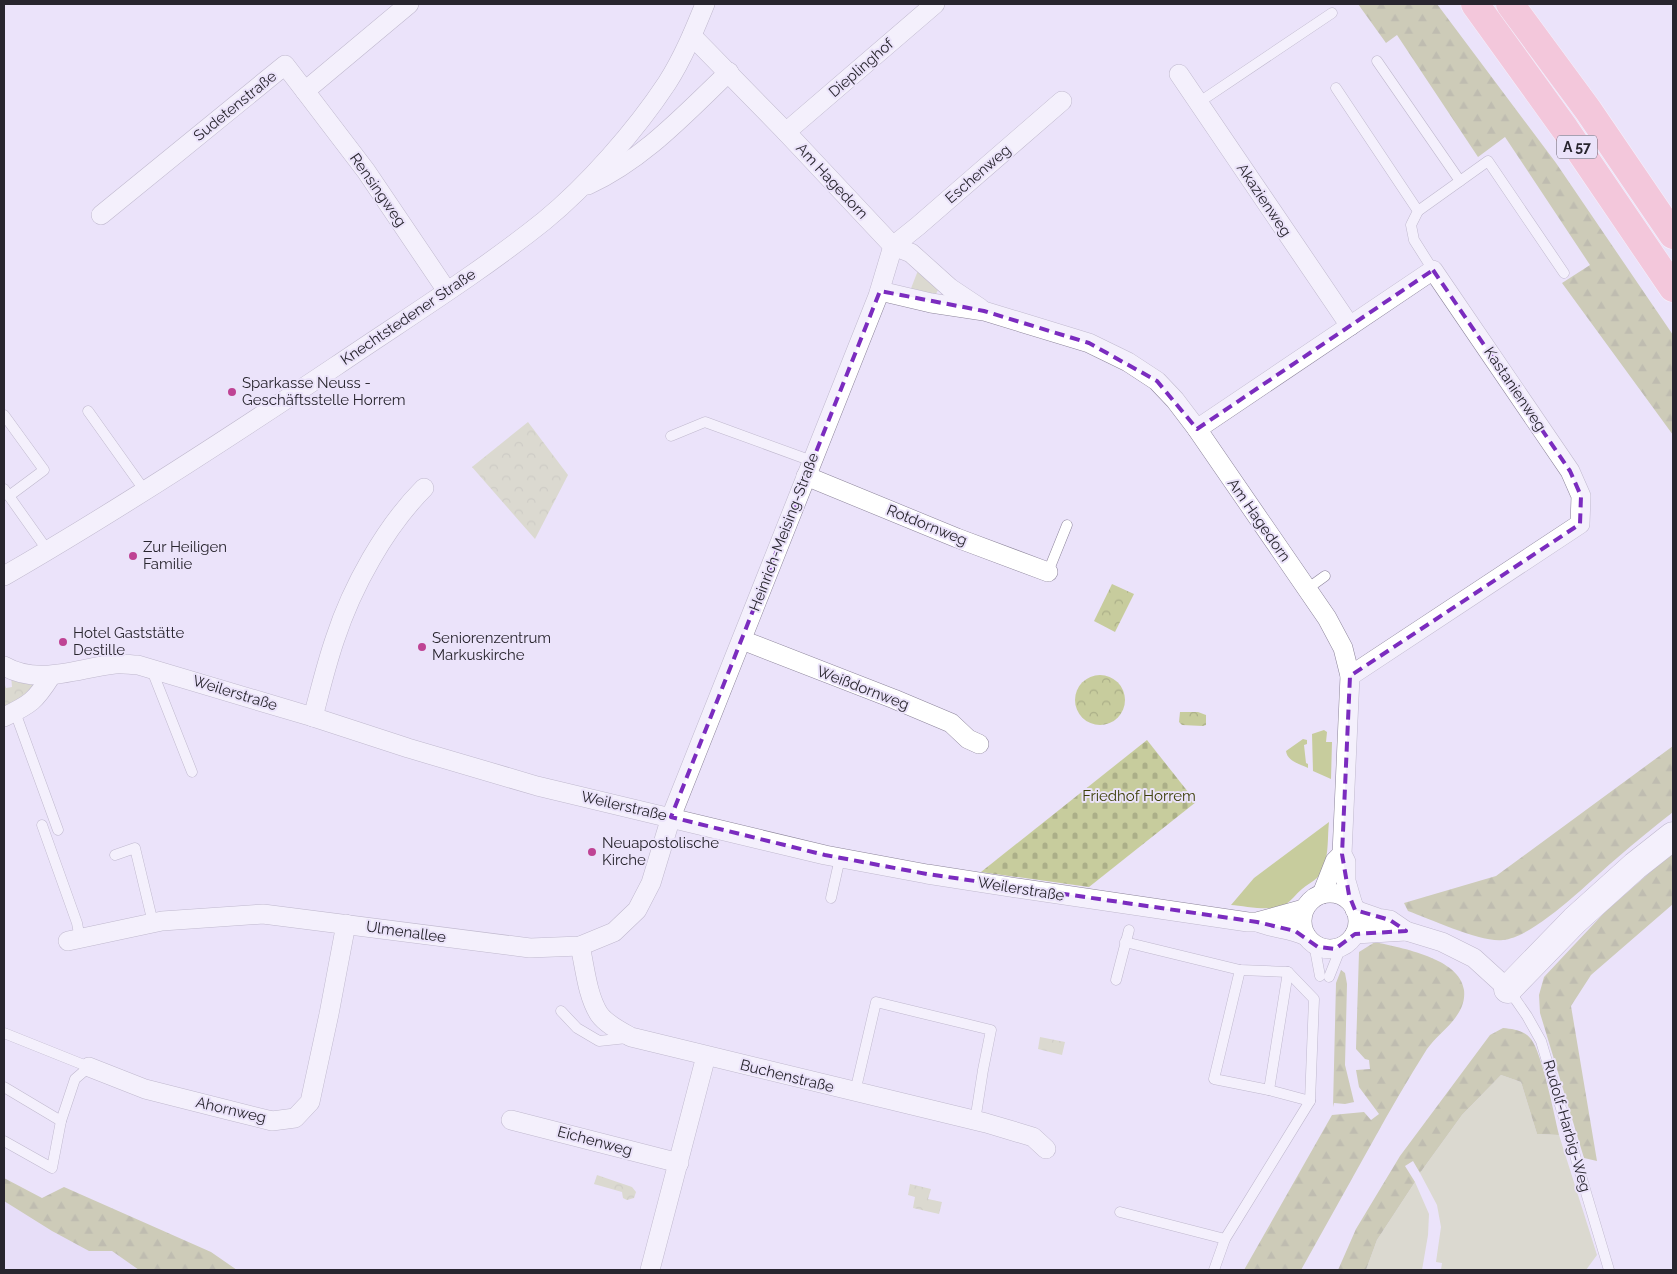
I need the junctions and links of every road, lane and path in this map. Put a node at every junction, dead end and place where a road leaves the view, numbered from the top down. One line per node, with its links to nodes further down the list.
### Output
1 (409, 4): 12 (street)
2 (705, 4): 7 (street, Knechtstedener Straße)
3 (935, 4): 15 (street, Dieplinghof)
4 (1475, 4): 24 (highway, A 57)
5 (1510, 4): 20 (highway, A 57)
6 (1332, 13): 14 (lane)
7 (692, 36): 9 (street, Am Hagedorn); 17 (street, Knechtstedener Straße)
8 (1378, 61): 16 (lane)
9 (729, 72): 15 (street, Am Hagedorn); 17 (street, Knechtstedener Straße)
10 (1179, 74): 14 (street, Akazienweg)
11 (1336, 88): 18 (lane)
12 (305, 91): 19 (street, Sudetenstraße); 25 (street, Rensingweg)
13 (1062, 101): 21 (street, Eschenweg)
14 (1198, 104): 28 (street, Akazienweg)
15 (786, 132): 21 (street, Am Hagedorn)
16 (1460, 180): 18 (lane); 23 (lane)
17 (576, 191): 25 (street, Knechtstedener Straße)
18 (1418, 211): 22 (lane)
19 (102, 215)
20 (1673, 235)
21 (893, 246): 26 (street, Heinrich-Meising-Straße); 27 (street, Am Hagedorn)
22 (1434, 270): 28 (street); 47 (street, Kastanienweg)
23 (1564, 273)
24 (1673, 288)
25 (446, 291): 35 (street, Knechtstedener Straße)
26 (880, 291): 27 (street, Am Hagedorn); 33 (street, Heinrich-Meising-Straße)
27 (984, 311): 31 (street, Am Hagedorn)
28 (1350, 326): 31 (street)
29 (88, 411): 35 (lane)
30 (4, 414): 36 (lane)
31 (1197, 429): 42 (street, Am Hagedorn)
32 (670, 436): 33 (lane)
33 (809, 468): 39 (street, Rotdornweg); 43 (street, Heinrich-Meising-Straße)
34 (424, 488): 49 (street)
35 (145, 491): 38 (street, Knechtstedener Straße)
36 (6, 493): 38 (lane)
37 (1068, 525): 39 (lane)
38 (48, 551): 40 (street, Knechtstedener Straße)
39 (1048, 572)
40 (4, 576)
41 (1326, 576): 42 (lane)
42 (1307, 588): 47 (street, Am Hagedorn)
43 (742, 640): 50 (street, Weißdornweg); 52 (street, Heinrich-Meising-Straße)
44 (4, 666): 46 (street, Weilerstraße)
45 (151, 668): 46 (street, Weilerstraße); 49 (street, Weilerstraße); 51 (lane)
46 (51, 676): 48 (street)
47 (1350, 676): 56 (street, Am Hagedorn)
48 (10, 714): 54 (lane)
49 (309, 716): 52 (street, Weilerstraße)
50 (979, 744)
51 (192, 772)
52 (671, 817): 58 (street, Weilerstraße); 72 (street, Ulmenallee)
53 (42, 825): 69 (lane)
54 (58, 830)
55 (1673, 836): 77 (main road)
56 (1342, 854): 59 (street, Am Hagedorn); 61 (street, Am Hagedorn)
57 (115, 855): 64 (lane)
58 (840, 858): 60 (lane); 63 (street, Weilerstraße)
59 (1322, 894): 61 (street); 62 (street)
60 (831, 898)
61 (1354, 908): 67 (street); 68 (street)
62 (1304, 909): 63 (street, Weilerstraße); 70 (street)
63 (1257, 922): 70 (street, Weilerstraße)
64 (153, 923): 65 (street, Ulmenallee); 69 (street, Ulmenallee)
65 (346, 924): 72 (street, Ulmenallee); 82 (street, Ahornweg)
66 (1129, 930): 71 (lane)
67 (1406, 931): 68 (street); 77 (street)
68 (1355, 934): 73 (street)
69 (74, 940)
70 (1310, 940): 73 (street); 73 (lane)
71 (1126, 942): 74 (lane); 76 (lane)
72 (580, 946): 80 (street, Buchenstraße)
73 (1340, 947)
74 (1240, 970): 75 (lane); 84 (lane)
75 (1288, 972): 84 (lane); 86 (lane)
76 (1116, 980)
77 (1508, 989): 97 (lane, Rudolf-Harbig-Weg)
78 (561, 1012): 80 (lane)
79 (4, 1033): 82 (lane)
80 (631, 1037): 81 (street, Buchenstraße)
81 (706, 1056): 85 (street, Buchenstraße); 92 (street)
82 (89, 1067): 89 (lane)
83 (4, 1087): 89 (lane)
84 (1269, 1090): 86 (lane)
85 (855, 1092): 88 (street, Buchenstraße); 88 (lane)
86 (1310, 1101): 94 (lane)
87 (511, 1120): 92 (street, Eichenweg)
88 (975, 1120): 91 (street, Buchenstraße)
89 (60, 1121): 90 (lane)
90 (4, 1141)
91 (1046, 1149)
92 (679, 1163): 95 (street)
93 (1120, 1212): 94 (lane)
94 (1225, 1239): 96 (lane)
95 (650, 1270)
96 (1214, 1270)
97 (1609, 1270)

